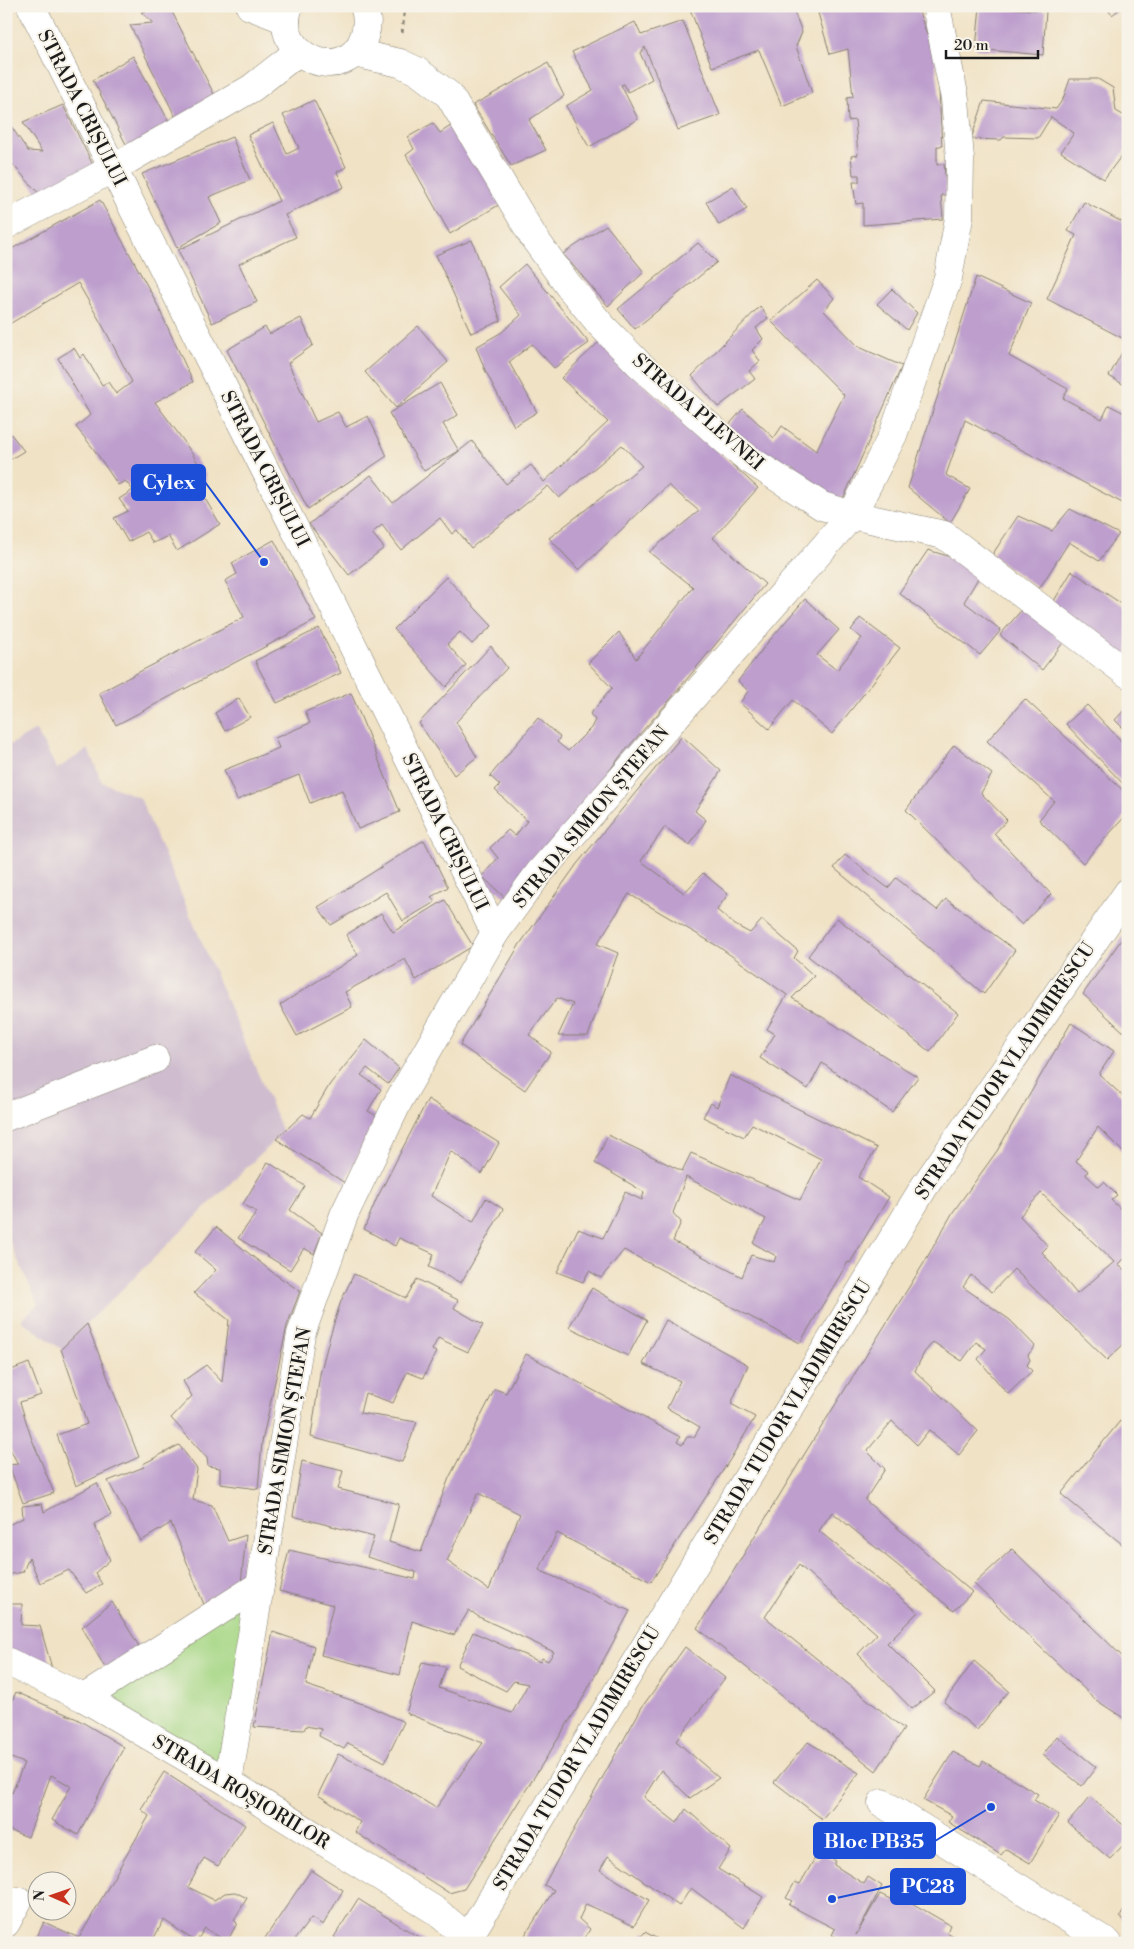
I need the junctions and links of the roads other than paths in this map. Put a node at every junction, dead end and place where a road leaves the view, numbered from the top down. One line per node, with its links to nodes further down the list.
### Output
1 (31, 6): 8 (street, STRADA CRIȘULUI)
2 (250, 6): 5 (street)
3 (364, 6): 7 (street)
4 (936, 6): 10 (street, STRADA SIMION ȘTEFAN)
5 (288, 13): 6 (street)
6 (299, 51): 7 (street); 8 (street)
7 (354, 53): 10 (street, STRADA PLEVNEI)
8 (112, 169): 9 (street); 13 (street, STRADA CRIȘULUI)
9 (6, 225)
10 (852, 515): 11 (street, STRADA PLEVNEI); 13 (street, STRADA SIMION ȘTEFAN)
11 (1128, 674)
12 (1128, 892): 21 (street, STRADA TUDOR VLADIMIRESCU)
13 (495, 933): 16 (street, STRADA SIMION ȘTEFAN)
14 (155, 1060): 15 (street)
15 (6, 1117)
16 (260, 1585): 18 (street); 19 (street, STRADA SIMION ȘTEFAN)
17 (6, 1661): 18 (street, STRADA ROȘIORILOR)
18 (84, 1698): 19 (street, STRADA ROȘIORILOR)
19 (228, 1782): 21 (street, STRADA ROȘIORILOR)
20 (882, 1803): 22 (street)
21 (467, 1942)
22 (1108, 1943)

